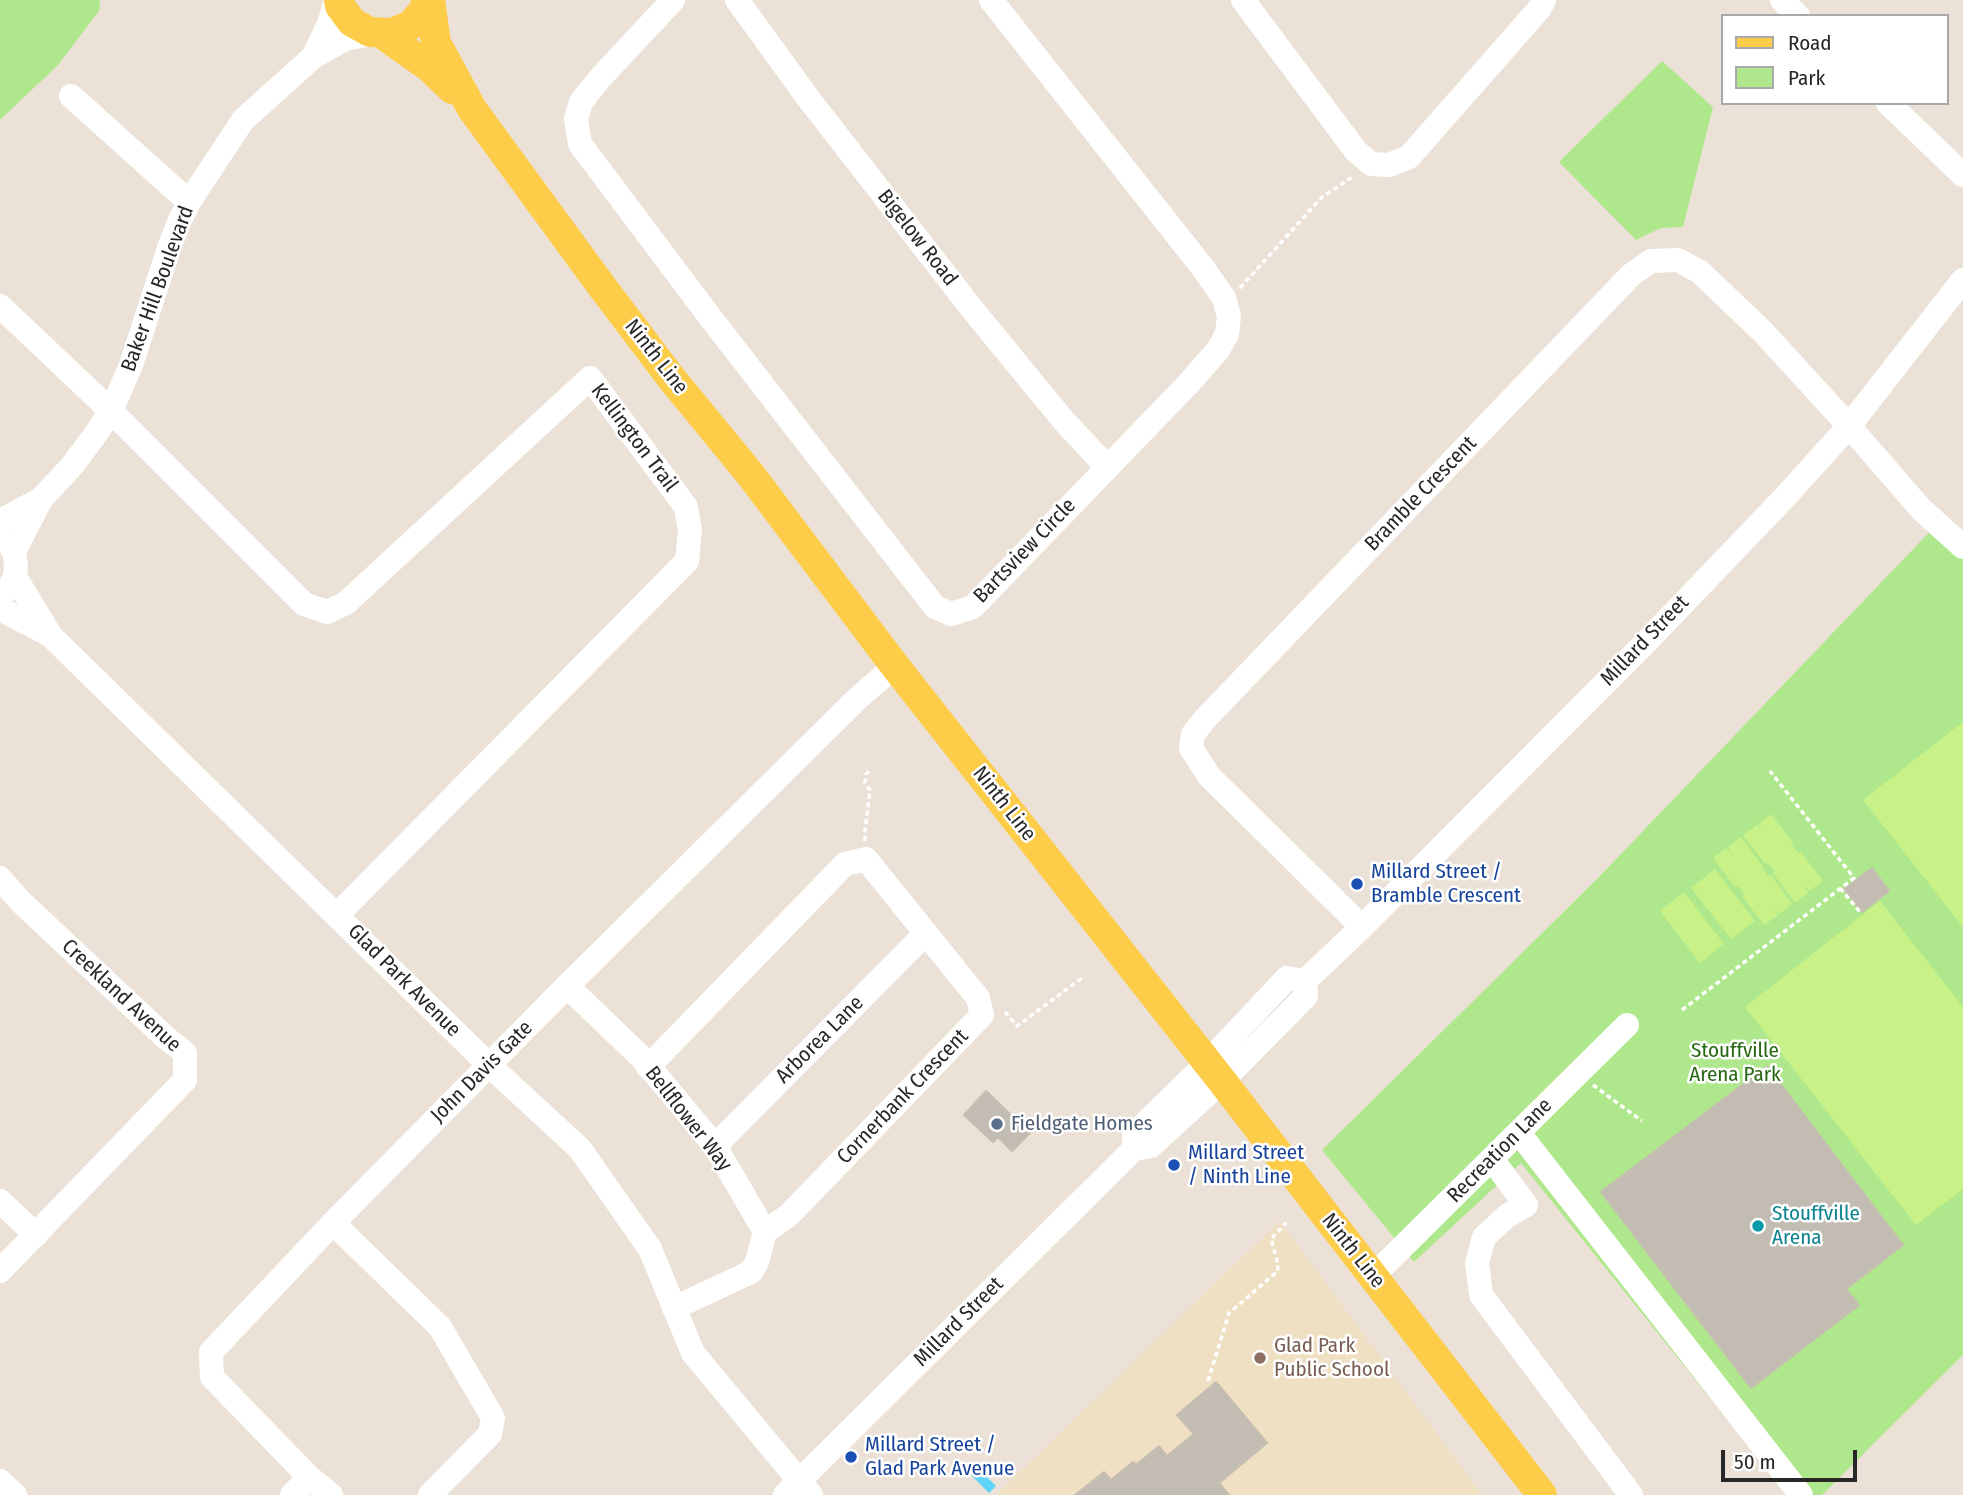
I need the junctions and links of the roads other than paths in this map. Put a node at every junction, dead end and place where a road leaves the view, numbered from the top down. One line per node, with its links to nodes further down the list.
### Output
1 (338, 0): 10 (main road, Ninth Line); 11 (street, Baker Hill Boulevard)
2 (429, 0): 10 (main road); 14 (main road, Ninth Line)
3 (673, 0): 21 (street, Bartsview Circle)
4 (737, 0): 21 (street, Bigelow Road)
5 (991, 0): 21 (street, Bartsview Circle)
6 (1243, 0): 7 (street)
7 (1544, 0)
8 (1782, 0): 9 (street)
9 (1796, 14)
10 (379, 33): 11 (street, Baker Hill Boulevard); 14 (main road, Ninth Line)
11 (313, 57): 16 (street, Baker Hill Boulevard)
12 (71, 96): 16 (street)
13 (1890, 105): 15 (street)
14 (472, 109): 29 (main road, Ninth Line)
15 (1963, 175)
16 (189, 202): 19 (street, Baker Hill Boulevard)
17 (1963, 280): 20 (street, Millard Street)
18 (0, 306): 19 (street)
19 (111, 411): 22 (street, Baker Hill Boulevard); 31 (street, Kellington Trail)
20 (1849, 426): 25 (street, Bramble Crescent); 32 (street, Millard Street); 32 (street, Bramble Crescent)
21 (1107, 467)
22 (41, 499): 23 (street, Baker Hill Boulevard); 24 (street, Baker Hill Boulevard)
23 (0, 521)
24 (7, 544): 26 (street)
25 (1963, 547)
26 (7, 587): 28 (street, Glad Park Avenue)
27 (0, 608): 28 (street, Glad Park Avenue)
28 (51, 636): 31 (street, Glad Park Avenue)
29 (895, 666): 34 (street, John Davis Gate); 38 (main road, Ninth Line)
30 (0, 878): 45 (street, Creekland Avenue)
31 (337, 915): 36 (street, Glad Park Avenue)
32 (1362, 927): 38 (street, Millard Street)
33 (926, 933): 37 (street, Cornerbank Crescent); 40 (street, Arborea Lane); 44 (street, Cornerbank Crescent)
34 (567, 986): 36 (street, John Davis Gate); 37 (street, Bellflower Way)
35 (1627, 1025): 39 (street, Recreation Lane)
36 (489, 1065): 43 (street, John Davis Gate); 48 (street, Glad Park Avenue)
37 (648, 1067): 40 (street, Bellflower Way)
38 (1214, 1072): 47 (main road, Ninth Line); 51 (street, Millard Street)
39 (1519, 1133): 41 (street, Recreation Lane); 58 (street)
40 (715, 1146): 44 (street, Bellflower Way)
41 (1492, 1160): 47 (street, Recreation Lane); 52 (street)
42 (0, 1201): 45 (street)
43 (333, 1223): 49 (street, John Davis Gate); 56 (street)
44 (765, 1232): 48 (street)
45 (36, 1235): 46 (street, Creekland Avenue)
46 (0, 1271)
47 (1373, 1276): 57 (main road, Ninth Line)
48 (674, 1308): 51 (street, Glad Park Avenue)
49 (309, 1477): 54 (street); 55 (street, John Davis Gate)
50 (0, 1481): 53 (street)
51 (799, 1490)
52 (1620, 1491)
53 (15, 1495)
54 (292, 1495)
55 (331, 1495)
56 (430, 1495)
57 (1542, 1495)
58 (1801, 1495)

